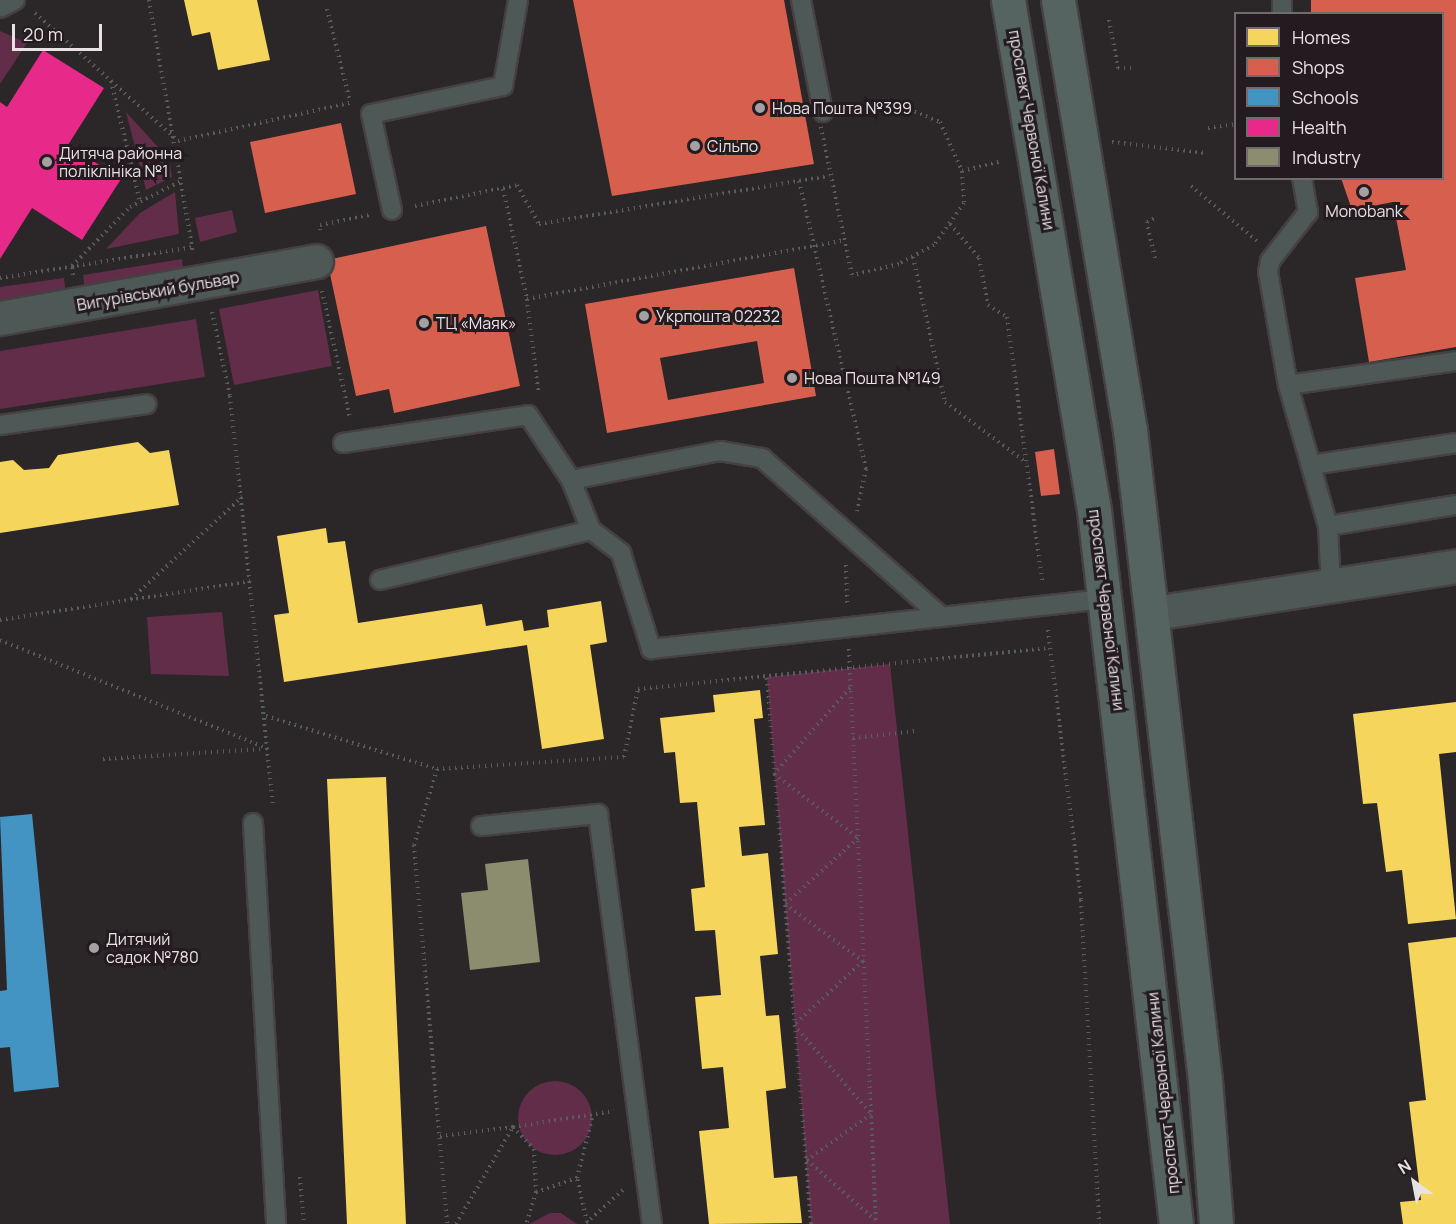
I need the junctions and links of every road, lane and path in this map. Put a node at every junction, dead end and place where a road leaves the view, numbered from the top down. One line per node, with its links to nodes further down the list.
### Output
1 (149, 0): 18 (path)
2 (518, 0): 15 (lane)
3 (801, 0): 14 (lane)
4 (1008, 0): 64 (main road, проспект Червоної Калини)
5 (1058, 0): 66 (main road)
6 (22, 4): 7 (lane); 11 (path)
7 (0, 8)
8 (327, 9): 12 (path)
9 (1109, 20): 10 (path)
10 (1133, 68)
11 (111, 81): 18 (path); 28 (path)
12 (351, 103): 15 (path); 18 (path)
13 (853, 106): 22 (path)
14 (823, 112)
15 (371, 114): 29 (lane)
16 (1234, 124): 17 (path)
17 (1208, 128)
18 (178, 141)
19 (1100, 141): 20 (path)
20 (1206, 153)
21 (1002, 161): 22 (path)
22 (962, 171): 31 (path)
23 (183, 180): 28 (path)
24 (1302, 180): 35 (lane)
25 (799, 181): 27 (path); 32 (path); 33 (path)
26 (1191, 186): 35 (path)
27 (503, 189): 29 (path); 41 (path)
28 (140, 202): 39 (path)
29 (392, 210): 38 (path)
30 (1157, 217): 37 (path)
31 (950, 224): 36 (path); 51 (path)
32 (846, 240): 33 (path); 36 (path)
33 (814, 245): 41 (path); 58 (path)
34 (193, 248): 39 (path)
35 (1274, 255): 45 (lane)
36 (913, 257): 51 (path)
37 (1155, 258)
38 (316, 261): 42 (street, Вигурівський бульвар); 50 (path)
39 (72, 266): 40 (path); 42 (path)
40 (0, 278)
41 (527, 299): 46 (path)
42 (77, 305): 43 (street, Вигурівський бульвар)
43 (0, 318)
44 (1456, 361): 45 (lane)
45 (1288, 385): 52 (lane)
46 (538, 390)
47 (147, 404): 48 (lane)
48 (0, 425)
49 (1456, 442): 52 (lane)
50 (349, 443): 53 (lane)
51 (1027, 463): 65 (path)
52 (1311, 465): 56 (lane)
53 (570, 480): 57 (lane); 58 (lane)
54 (242, 497): 63 (path)
55 (1456, 505): 56 (lane)
56 (1328, 526): 62 (lane)
57 (591, 530): 60 (lane); 69 (lane)
58 (851, 536): 67 (lane); 69 (path)
59 (1456, 566): 62 (street)
60 (380, 580)
61 (251, 581): 63 (path)
62 (1331, 587): 66 (street)
63 (130, 599): 68 (path)
64 (1106, 599): 65 (lane); 105 (main road, проспект Червоної Калини)
65 (1045, 606): 67 (lane); 71 (path)
66 (1154, 613): 106 (main road)
67 (942, 617): 69 (lane)
68 (0, 620)
69 (848, 627): 72 (path)
70 (0, 640): 78 (path)
71 (1050, 648): 72 (path); 104 (path)
72 (850, 670): 73 (path); 74 (path)
73 (767, 677): 79 (path); 80 (path)
74 (851, 687): 77 (path); 80 (path)
75 (266, 716): 79 (path)
76 (917, 731): 77 (path)
77 (853, 738): 83 (path)
78 (103, 759)
79 (437, 769): 91 (path)
80 (774, 774): 83 (path); 84 (path)
81 (253, 823): 98 (lane)
82 (481, 826): 87 (lane)
83 (858, 838): 84 (path); 85 (path)
84 (785, 904): 85 (path); 86 (path)
85 (863, 961): 86 (path); 88 (path)
86 (794, 1025): 88 (path); 92 (path)
87 (636, 1107): 90 (path); 93 (lane)
88 (871, 1114): 92 (path); 96 (path)
89 (592, 1115): 94 (path)
90 (513, 1127): 91 (path); 95 (path); 100 (path)
91 (440, 1136): 99 (path)
92 (807, 1160): 96 (path); 103 (path)
93 (645, 1170): 97 (path); 102 (lane)
94 (577, 1178): 95 (path); 97 (path)
95 (536, 1192): 101 (path)
96 (876, 1222)
97 (586, 1223)
98 (276, 1224)
99 (447, 1224)
100 (456, 1224)
101 (526, 1224)
102 (652, 1224)
103 (812, 1224)
104 (1099, 1224)
105 (1176, 1224)
106 (1216, 1224)

